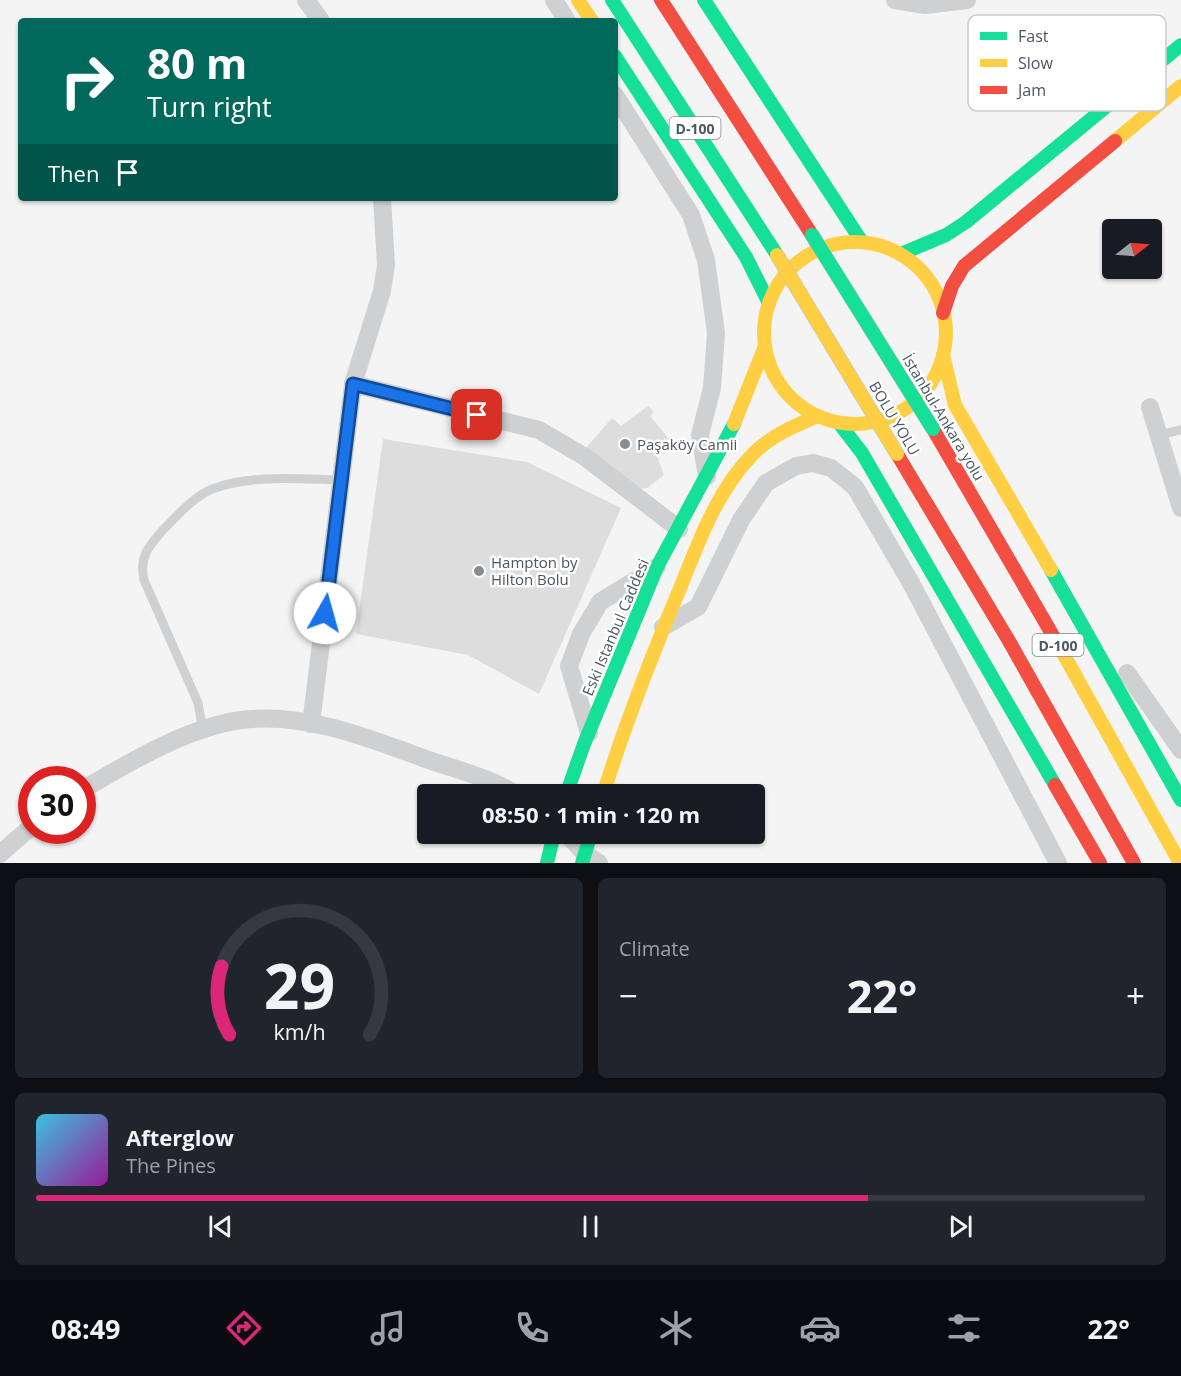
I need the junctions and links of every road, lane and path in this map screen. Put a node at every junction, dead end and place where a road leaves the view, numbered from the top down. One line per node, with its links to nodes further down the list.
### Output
1 (306, 0): 9 (street)
2 (554, 0): 10 (street)
3 (578, 0): 11 (main road)
4 (612, 0): 58 (main road, BOLU YOLU / D-100, bridge)
5 (661, 0): 59 (main road, İstanbul-Ankara yolu / D-100, bridge)
6 (704, 0): 21 (main road)
7 (896, 0): 8 (street)
8 (967, 0)
9 (319, 18)
10 (565, 18)
11 (590, 18)
12 (1181, 45): 13 (main road)
13 (1166, 57)
14 (618, 61): 23 (main road)
15 (1181, 86): 16 (main road)
16 (1166, 98)
17 (618, 100): 33 (street)
18 (1101, 111): 22 (main road)
19 (1151, 111): 24 (main road)
20 (382, 201): 27 (street)
21 (862, 242): 22 (main road); 23 (main road)
22 (901, 254): 24 (main road)
23 (769, 303): 25 (main road)
24 (943, 313): 26 (main road)
25 (765, 346): 29 (main road); 33 (main road, Eski Istanbul Caddesi)
26 (942, 356): 30 (main road); 39 (main road)
27 (353, 384): 34 (street); 36 (street)
28 (1150, 407): 32 (street)
29 (818, 416): 30 (main road); 38 (main road)
30 (839, 423): 57 (main road)
31 (1181, 430): 32 (lane)
32 (1158, 435): 35 (street)
33 (707, 476): 36 (main road, Eski Istanbul Caddesi)
34 (341, 480): 40 (street); 41 (lane)
35 (1181, 508)
36 (679, 529): 37 (main road, Eski Istanbul Caddesi)
37 (657, 567): 42 (main road, Eski Istanbul Caddesi); 42 (street)
38 (663, 627): 47 (main road); 56 (street)
39 (1095, 645): 43 (street); 48 (main road)
40 (311, 724): 41 (street); 45 (street)
41 (203, 731): 44 (street)
42 (589, 733): 46 (main road, Eski Istanbul Caddesi)
43 (1181, 750)
44 (96, 782)
45 (489, 784)
46 (570, 784)
47 (606, 784)
48 (1181, 801)
49 (18, 838): 53 (street)
50 (552, 844): 55 (main road)
51 (575, 844): 54 (street)
52 (590, 844): 54 (main road)
53 (0, 854)
54 (589, 860)
55 (547, 863)
56 (1058, 863)
57 (1100, 863)
58 (1134, 863)
59 (1180, 863)

